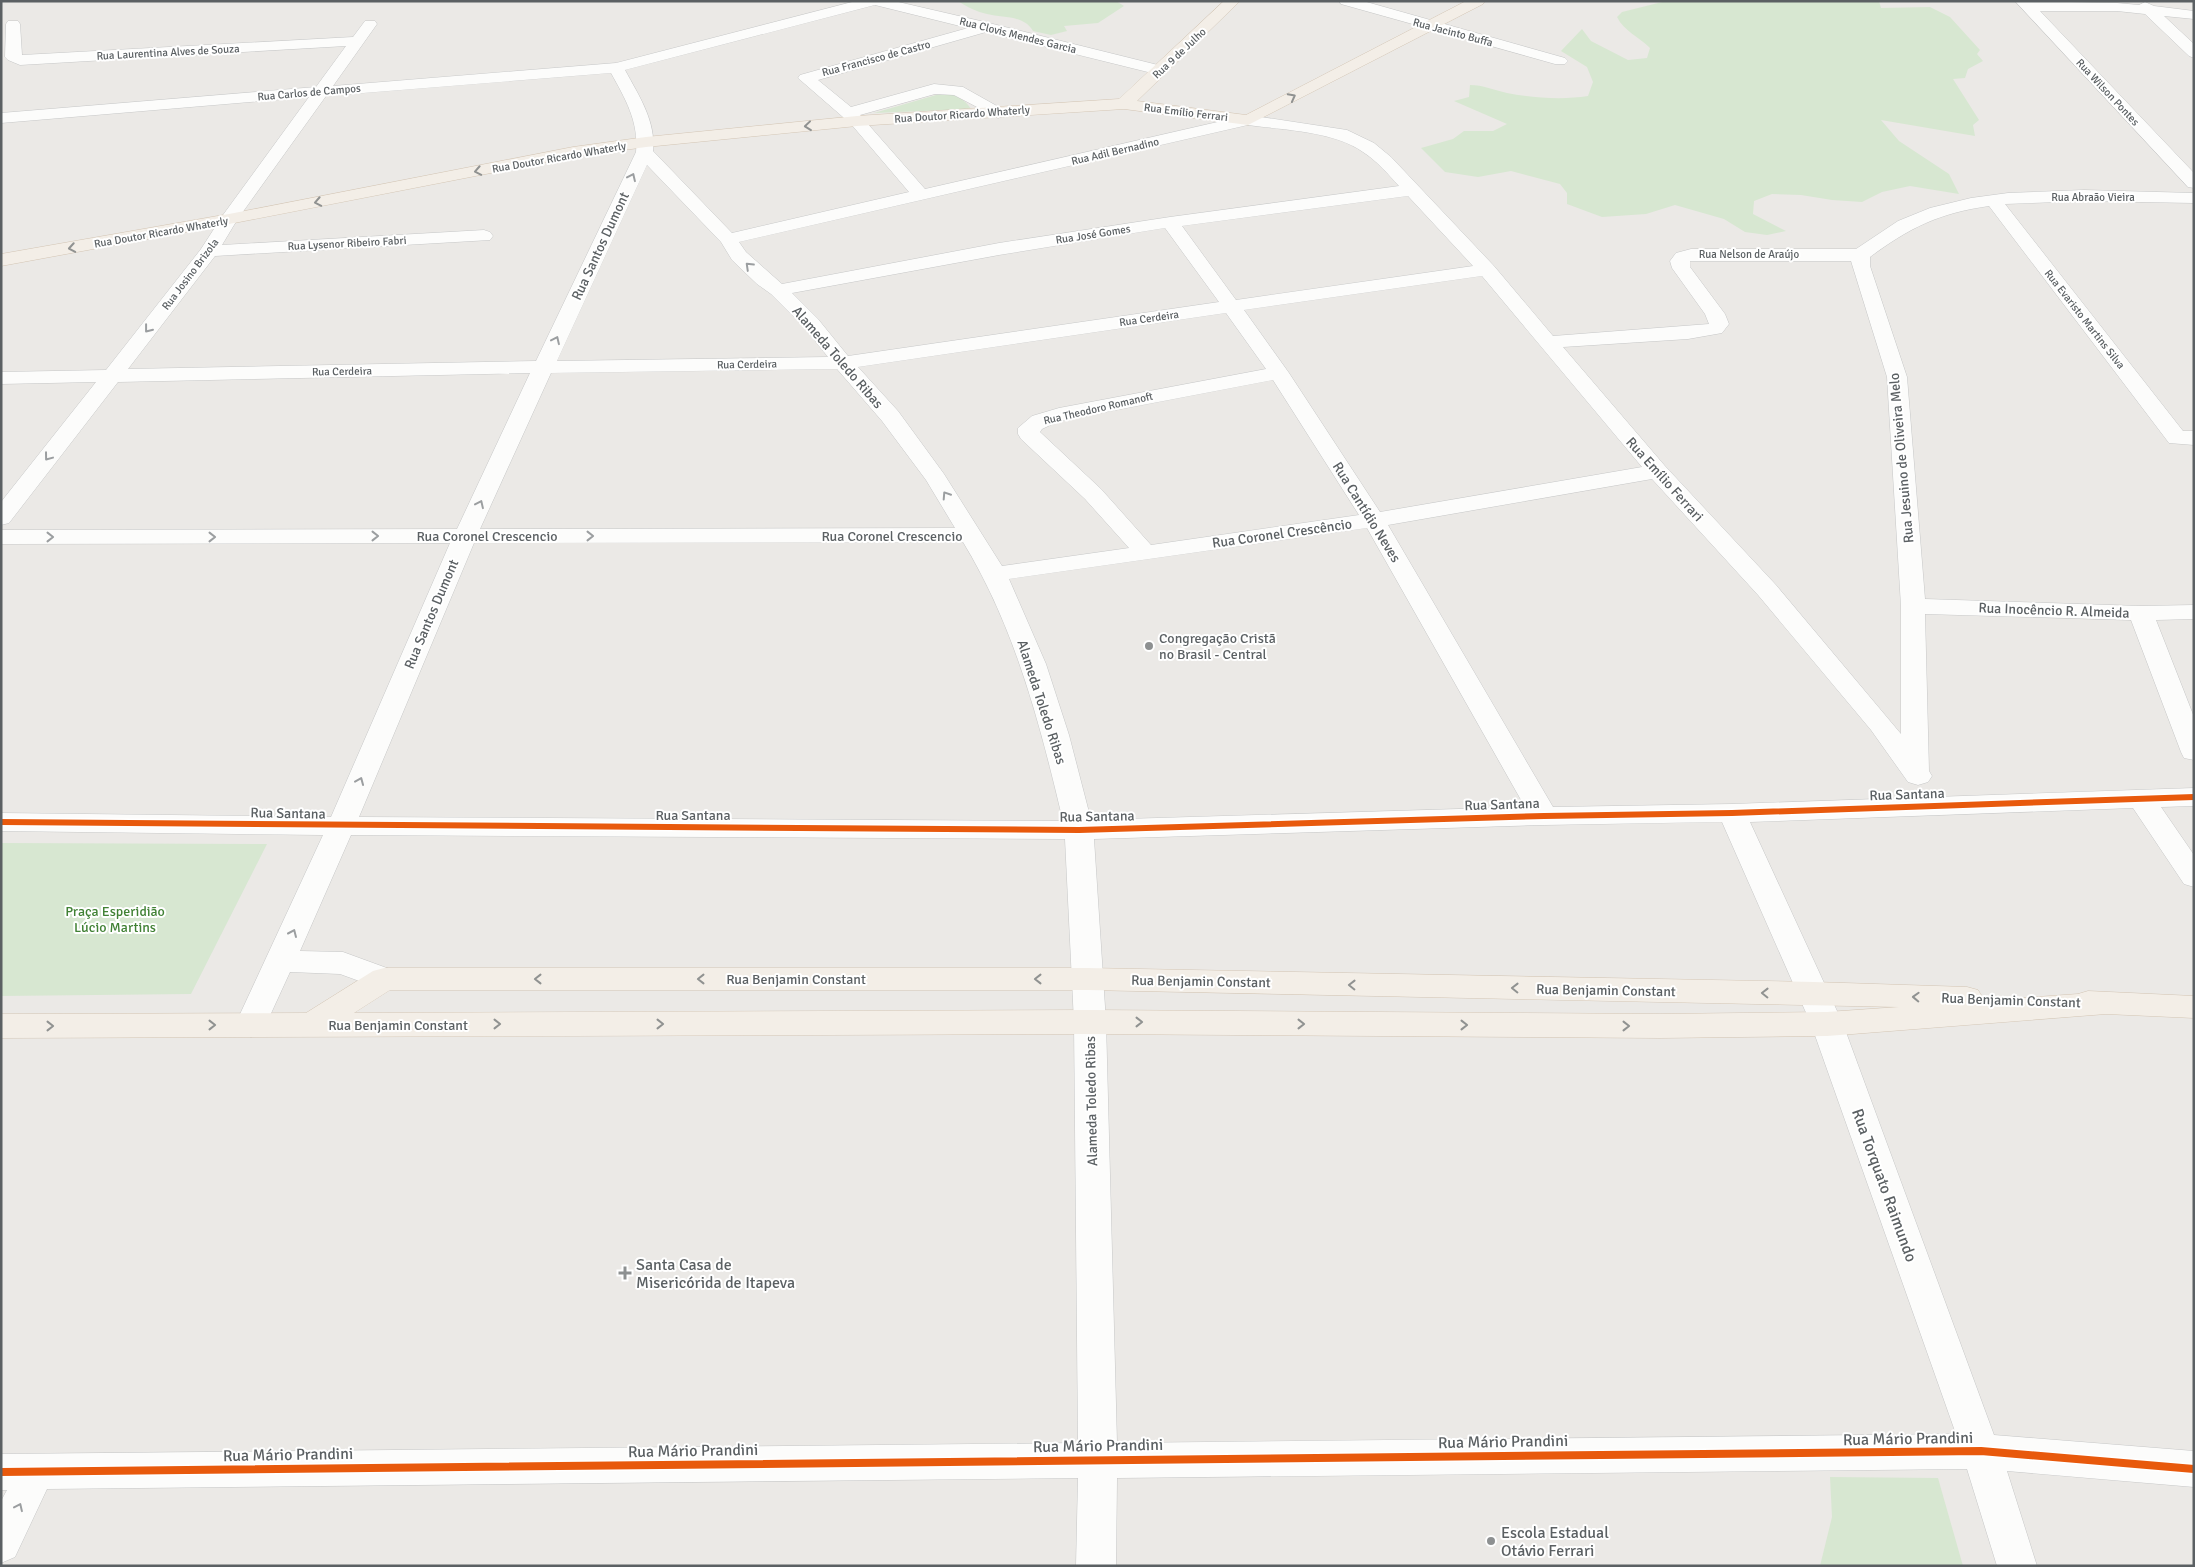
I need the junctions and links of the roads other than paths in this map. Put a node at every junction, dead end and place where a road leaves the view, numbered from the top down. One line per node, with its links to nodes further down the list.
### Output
1 (874, 1): 11 (street, Rua Clovis Mendes Garcia); 15 (street, Rua Carlos de Campos)
2 (1233, 1): 16 (main road, Rua 9 de Julho)
3 (1346, 1): 10 (street, Rua Jacinto Buffa)
4 (1478, 1): 10 (main road, Rua Adil Bernadino)
5 (2024, 4): 6 (street); 24 (street, Rua Wilson Pontes)
6 (2146, 6): 7 (street); 13 (street)
7 (2194, 15)
8 (12, 24): 12 (street, Rua Laurentina Alves de Souza)
9 (370, 24): 12 (street, Rua Josino Brizola)
10 (1428, 25): 14 (street, Rua Jacinto Buffa); 22 (main road, Rua Adil Bernadino, one-way to 10)
11 (988, 28): 16 (street, Rua Clovis Mendes Garcia); 20 (street, Rua Francisco de Castro)
12 (356, 41): 17 (street, Rua Josino Brizola)
13 (2194, 53)
14 (1560, 60)
15 (616, 68): 17 (street, Rua Carlos de Campos); 23 (street, Alameda Toledo Ribas)
16 (1160, 70): 18 (main road, Rua 9 de Julho)
17 (321, 92): 21 (street, Rua Carlos de Campos); 29 (street, Rua Josino Brizola)
18 (1124, 104): 19 (main road, Rua Doutor Ricardo Whaterly); 22 (main road, Rua Emílio Ferrari)
19 (998, 113): 20 (main road, Rua Doutor Ricardo Whaterly); 20 (street)
20 (852, 117): 23 (main road, Rua Doutor Ricardo Whaterly, one-way to 23); 26 (street, Rua Francisco de Castro)
21 (1, 118)
22 (1248, 120): 25 (street, Rua Emílio Ferrari); 26 (street, Rua Adil Bernadino)
23 (645, 147): 29 (main road, Rua Doutor Ricardo Whaterly, one-way to 29); 32 (street, Alameda Toledo Ribas); 41 (street, Rua Santos Dumont, one-way to 23)
24 (2194, 183)
25 (1411, 190): 30 (street, Rua José Gomes); 36 (street, Rua Emílio Ferrari)
26 (922, 195): 32 (street, Rua Adil Bernadino)
27 (2194, 198): 28 (street, Rua Abraão Vieira)
28 (1993, 200): 34 (street); 45 (street, Rua Evaristo Martins Silva)
29 (229, 219): 33 (street, Rua Josino Brizola); 35 (main road, Rua Doutor Ricardo Whaterly, one-way to 35)
30 (1170, 222): 37 (street, Rua José Gomes); 38 (street, Rua Cantídio Neves)
31 (484, 236): 33 (street, Rua Lysenor Ribeiro Fabri)
32 (728, 239): 37 (street, Alameda Toledo Ribas, one-way to 32)
33 (209, 251): 43 (street, Rua Josino Brizola, one-way to 43)
34 (1860, 255): 39 (street, Rua Nelson de Araújo); 54 (street, Rua Jesuino de Oliveira Melo)
35 (1, 260)
36 (1487, 270): 38 (street, Rua Cerdeira); 39 (street, Rua Emílio Ferrari)
37 (778, 290): 40 (street, Alameda Toledo Ribas)
38 (1232, 306): 40 (street, Rua Cerdeira); 42 (street, Rua Cantídio Neves)
39 (1546, 342): 46 (street, Rua Emílio Ferrari)
40 (843, 363): 41 (street, Rua Cerdeira); 49 (street, Alameda Toledo Ribas, one-way to 40)
41 (543, 367): 43 (street, Rua Cerdeira); 50 (street, Rua Santos Dumont, one-way to 41)
42 (1279, 373): 48 (street, Rua Cantídio Neves); 52 (street, Rua Theodoro Romanoft)
43 (110, 376): 44 (street, Rua Cerdeira); 47 (street, Rua Josino Brizola, one-way to 47)
44 (1, 378)
45 (2186, 438)
46 (1657, 471): 48 (street, Rua Coronel Crescêncio); 58 (street, Rua Emílio Ferrari)
47 (1, 518)
48 (1374, 520): 52 (street, Rua Coronel Crescêncio); 63 (street, Rua Cantídio Neves)
49 (972, 535): 50 (street, Rua Coronel Crescencio, one-way to 49); 53 (street, Alameda Toledo Ribas)
50 (465, 536): 51 (street, Rua Coronel Crescencio, one-way to 50); 65 (street, Rua Santos Dumont, one-way to 50)
51 (1, 537)
52 (1145, 552): 53 (street, Rua Coronel Crescêncio)
53 (995, 574): 66 (street, Alameda Toledo Ribas)
54 (1913, 606): 55 (street, Rua Inocêncio R. Almeida); 58 (street, Rua Jesuino de Oliveira Melo)
55 (2141, 612): 56 (street, Rua Inocêncio R. Almeida); 57 (street)
56 (2194, 612)
57 (2194, 752)
58 (1915, 771): 61 (street)
59 (2194, 797): 60 (street, Rua Santana)
60 (2141, 798): 61 (street, Rua Santana); 67 (street)
61 (1936, 805): 62 (street, Rua Santana)
62 (1732, 813): 63 (street, Rua Santana); 71 (street, Rua Torquato Raimundo)
63 (1544, 816): 66 (street, Rua Santana)
64 (1, 822): 65 (street, Rua Santana)
65 (340, 826): 66 (street, Rua Santana); 68 (street, Rua Santos Dumont, one-way to 65)
66 (1079, 830): 70 (street, Alameda Toledo Ribas)
67 (2194, 877)
68 (280, 961): 69 (street); 76 (street, Rua Santos Dumont)
69 (384, 979): 70 (main road, Rua Benjamin Constant, one-way to 69); 77 (main road, Rua Benjamin Constant)
70 (1087, 979): 71 (main road, Rua Benjamin Constant, one-way to 70); 74 (street, Alameda Toledo Ribas)
71 (1814, 993): 72 (main road, Rua Benjamin Constant, one-way to 71); 75 (street, Rua Torquato Raimundo)
72 (2105, 1003): 73 (main road, Rua Benjamin Constant); 75 (main road, Rua Benjamin Constant)
73 (2194, 1007)
74 (1090, 1022): 75 (main road, Rua Benjamin Constant, one-way to 75); 77 (main road, Rua Benjamin Constant, one-way to 74); 80 (street, Alameda Toledo Ribas)
75 (1827, 1024): 79 (street, Rua Torquato Raimundo)
76 (251, 1025): 77 (main road, Rua Benjamin Constant); 78 (main road, Rua Benjamin Constant, one-way to 76)
77 (312, 1025)
78 (1, 1026)
79 (1981, 1451): 80 (street, Rua Mário Prandini); 81 (street, Rua Mário Prandini); 85 (street, Rua Torquato Raimundo)
80 (1098, 1459): 82 (street, Rua Mário Prandini); 84 (street, Alameda Toledo Ribas)
81 (2194, 1469)
82 (19, 1471): 83 (street, one-way to 82)
83 (1, 1544)
84 (1096, 1566)
85 (2018, 1566)

